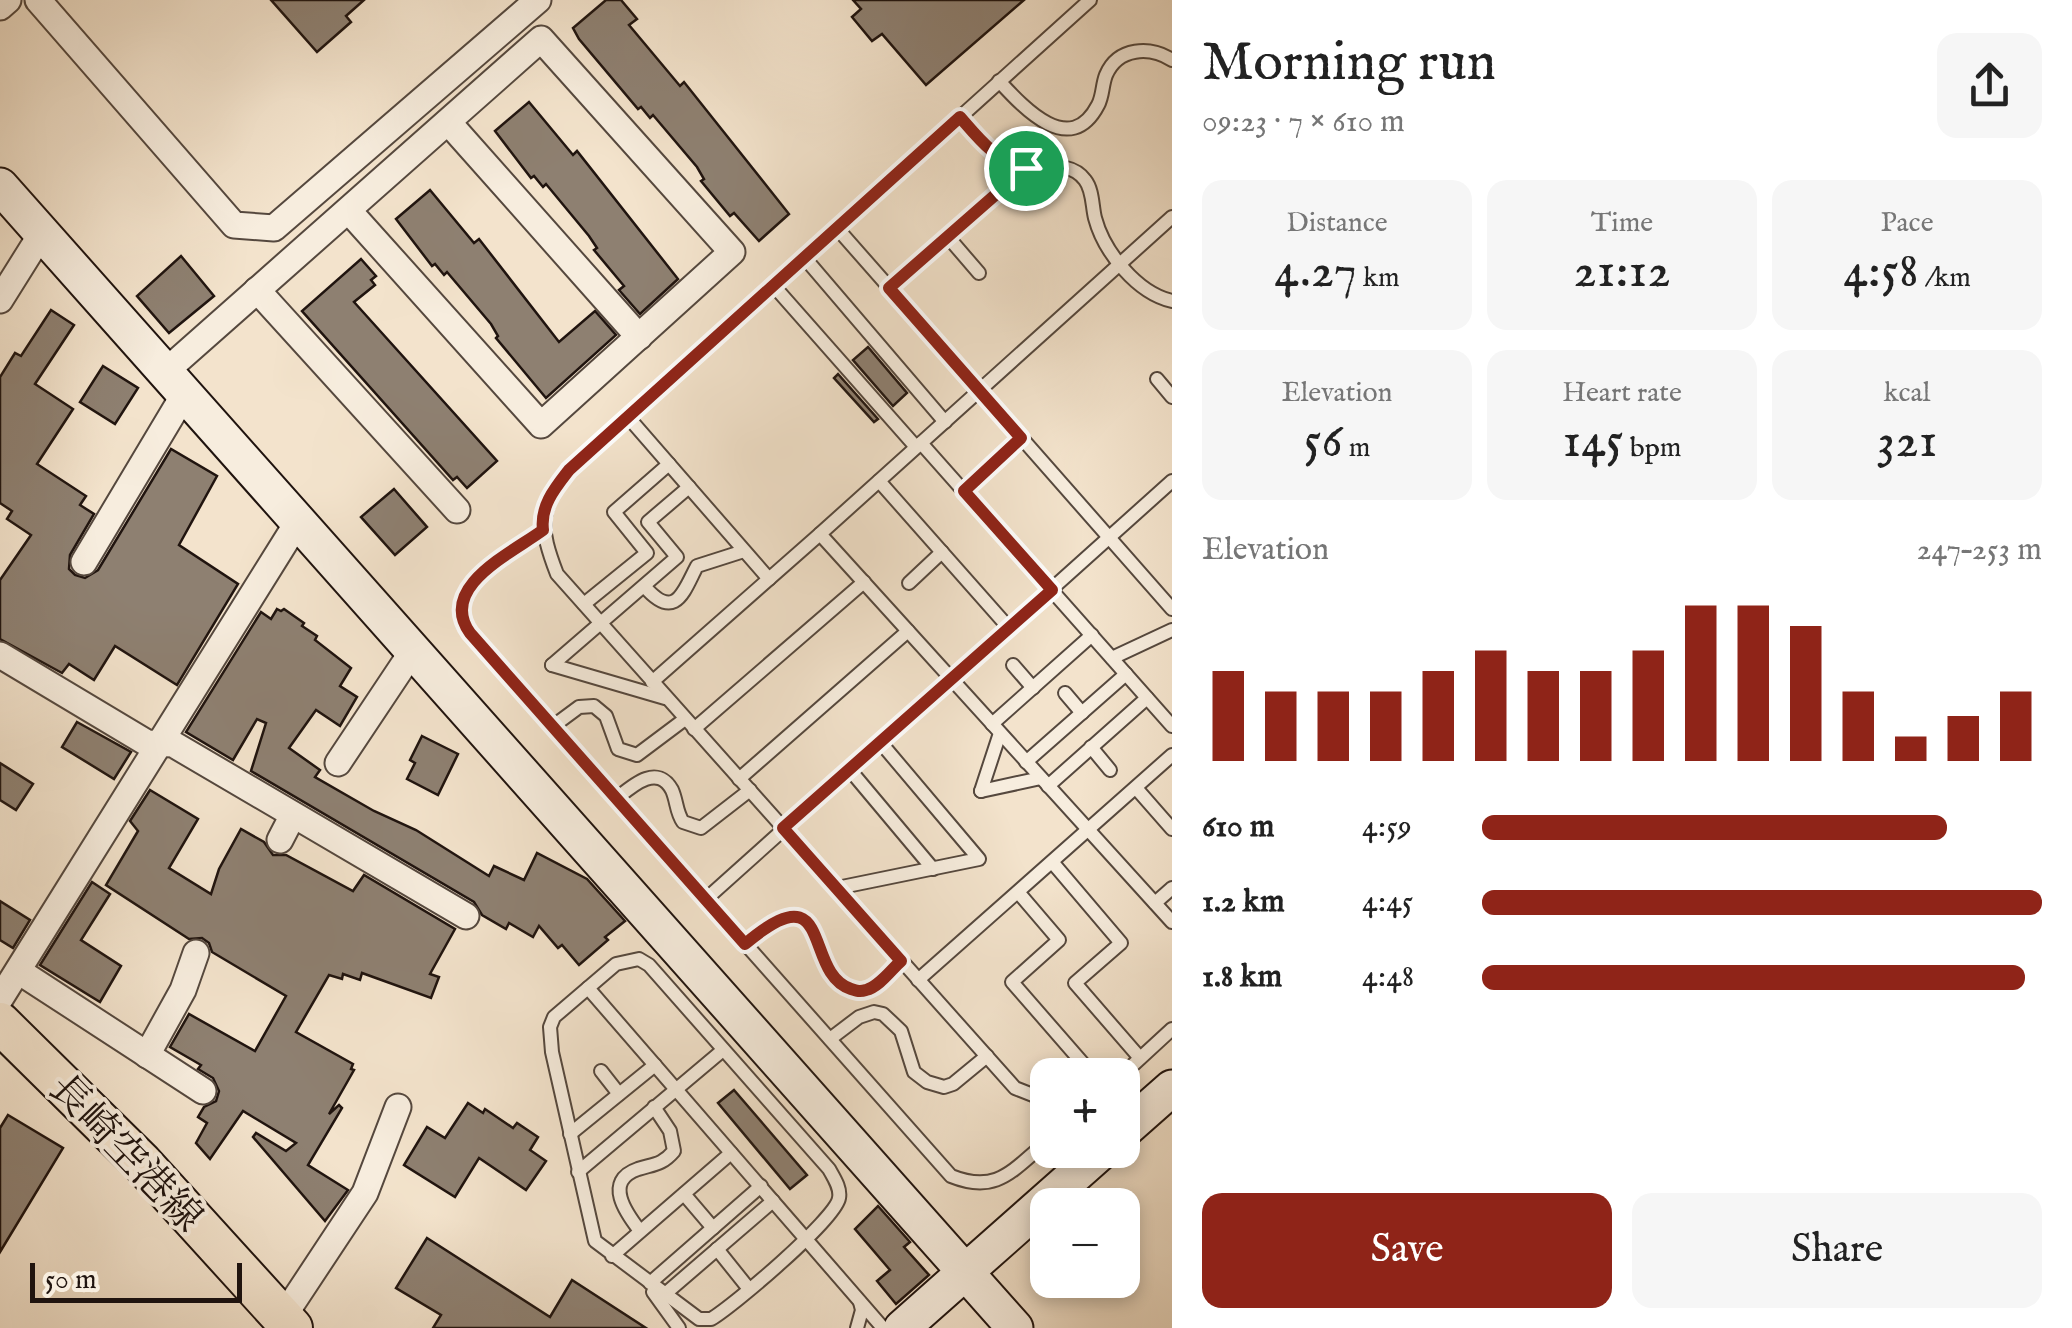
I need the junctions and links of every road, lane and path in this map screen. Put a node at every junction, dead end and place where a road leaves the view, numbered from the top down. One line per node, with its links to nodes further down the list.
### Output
1 (8, 0): 5 (street)
2 (38, 0): 3 (street)
3 (538, 0)
4 (1090, 0): 7 (lane)
5 (0, 6)
6 (1172, 60): 7 (lane)
7 (999, 81): 8 (lane)
8 (960, 117): 10 (lane); 14 (lane)
9 (448, 122): 12 (street); 25 (street); 25 (street)
10 (1026, 168): 16 (lane); 18 (lane)
11 (0, 186): 15 (street)
12 (348, 210): 22 (street); 25 (street)
13 (1172, 217): 18 (lane)
14 (836, 227): 17 (lane); 21 (lane)
15 (42, 233): 23 (street); 27 (street)
16 (948, 236): 19 (lane); 21 (lane)
17 (804, 257): 20 (lane); 31 (lane)
18 (1121, 263): 24 (lane); 28 (lane)
19 (979, 273)
20 (773, 285): 30 (lane); 33 (lane)
21 (889, 288): 28 (lane)
22 (257, 290): 27 (street); 39 (street)
23 (0, 300)
24 (1172, 302)
25 (639, 337)
26 (1157, 379): 29 (lane)
27 (175, 382): 40 (street); 46 (street)
28 (979, 391): 31 (lane); 32 (lane)
29 (1172, 397)
30 (628, 417): 34 (lane); 41 (lane)
31 (945, 422): 33 (lane)
32 (1021, 438): 38 (lane); 43 (lane)
33 (918, 445): 35 (lane); 38 (lane)
34 (669, 464): 37 (lane); 52 (lane)
35 (879, 481): 42 (lane); 45 (lane)
36 (1172, 481): 43 (lane)
37 (689, 487): 44 (lane); 50 (lane)
38 (964, 491): 51 (lane)
39 (457, 510)
40 (299, 520): 59 (street); 75 (street)
41 (543, 530): 52 (lane); 72 (lane)
42 (820, 534): 47 (lane); 48 (lane)
43 (1109, 538): 51 (lane); 53 (lane)
44 (744, 551): 47 (lane); 50 (lane)
45 (942, 552): 49 (lane); 55 (lane)
46 (84, 562)
47 (769, 579): 65 (lane)
48 (864, 582): 57 (lane); 71 (lane)
49 (909, 583)
50 (644, 586): 54 (lane)
51 (1052, 590): 55 (lane); 58 (lane)
52 (584, 604): 54 (lane)
53 (1172, 610)
54 (602, 624): 65 (lane); 68 (lane)
55 (1010, 628): 64 (lane)
56 (1172, 630): 61 (lane)
57 (908, 631): 64 (lane); 83 (lane)
58 (1092, 635): 61 (lane); 66 (lane)
59 (414, 649): 80 (street); 140 (street)
60 (0, 655): 75 (street)
61 (1112, 658): 63 (lane)
62 (1013, 665): 66 (lane)
63 (1126, 674): 69 (lane); 70 (lane)
64 (952, 680): 74 (lane); 76 (lane)
65 (652, 682): 68 (lane)
66 (1034, 688): 74 (lane)
67 (1065, 693): 70 (lane)
68 (666, 698): 71 (lane)
69 (1147, 698): 73 (lane); 77 (lane)
70 (1082, 712): 79 (lane)
71 (689, 724): 72 (lane); 83 (lane)
72 (552, 726): 87 (lane)
73 (1172, 726)
74 (996, 729): 79 (lane); 84 (lane)
75 (158, 743): 88 (street); 105 (street)
76 (881, 744): 81 (lane); 94 (lane)
77 (1091, 747): 82 (lane); 84 (lane)
78 (1172, 755): 85 (lane)
79 (1026, 762): 84 (lane)
80 (338, 764)
81 (850, 770): 89 (lane); 94 (lane)
82 (1110, 770)
83 (739, 778): 86 (lane)
84 (1044, 782): 91 (lane)
85 (1136, 788): 90 (lane); 91 (lane)
86 (750, 790): 87 (lane); 89 (lane)
87 (616, 800): 98 (lane)
88 (293, 815): 92 (street); 100 (street)
89 (783, 828): 95 (lane); 98 (lane)
90 (1172, 829)
91 (1088, 831): 93 (lane); 99 (lane)
92 (280, 840)
93 (1053, 862): 97 (lane); 116 (lane)
94 (933, 869): 95 (lane)
95 (836, 888): 104 (lane)
96 (1172, 888): 99 (lane)
97 (1018, 892): 106 (lane); 115 (lane)
98 (705, 900): 102 (lane)
99 (1155, 903): 101 (lane)
100 (466, 916)
101 (1172, 922)
102 (745, 944): 104 (lane); 111 (lane)
103 (196, 953): 113 (street)
104 (901, 961): 106 (lane)
105 (20, 972): 108 (street); 113 (street)
106 (918, 980): 114 (lane)
107 (588, 988): 112 (lane); 117 (lane); 127 (lane)
108 (0, 1000)
109 (0, 1022): 146 (main road, 長崎空港線)
110 (1172, 1029): 116 (lane)
111 (830, 1039): 114 (lane); 129 (lane)
112 (723, 1050): 120 (lane); 137 (lane)
113 (147, 1055): 121 (street)
114 (987, 1056): 123 (lane)
115 (1078, 1058)
116 (1140, 1058)
117 (655, 1065): 120 (lane); 122 (lane)
118 (602, 1071): 122 (lane)
119 (1172, 1088): 126 (street)
120 (676, 1089): 125 (lane); 128 (lane)
121 (203, 1091)
122 (619, 1094): 127 (lane)
123 (1030, 1095)
124 (398, 1107): 146 (street)
125 (654, 1107): 131 (lane); 136 (lane)
126 (1140, 1116)
127 (570, 1134): 131 (lane)
128 (731, 1153): 132 (lane); 133 (lane)
129 (1030, 1155)
130 (1076, 1168): 140 (street)
131 (578, 1172): 139 (lane)
132 (761, 1186): 134 (lane); 135 (lane)
133 (684, 1194): 135 (lane); 136 (lane)
134 (773, 1200): 137 (lane); 138 (lane)
135 (713, 1228): 142 (lane)
136 (640, 1231): 139 (lane)
137 (806, 1238): 143 (lane); 145 (lane)
138 (717, 1249): 143 (lane); 144 (lane)
139 (612, 1256): 141 (lane)
140 (964, 1271): 151 (street); 152 (street)
141 (635, 1272): 142 (lane); 148 (lane)
142 (650, 1283): 144 (lane)
143 (749, 1289): 147 (lane)
144 (666, 1294): 147 (lane)
145 (857, 1295): 149 (lane); 150 (lane)
146 (287, 1323)
147 (700, 1323)
148 (679, 1328)
149 (857, 1328)
150 (884, 1328)
151 (902, 1328)
152 (1015, 1328)

